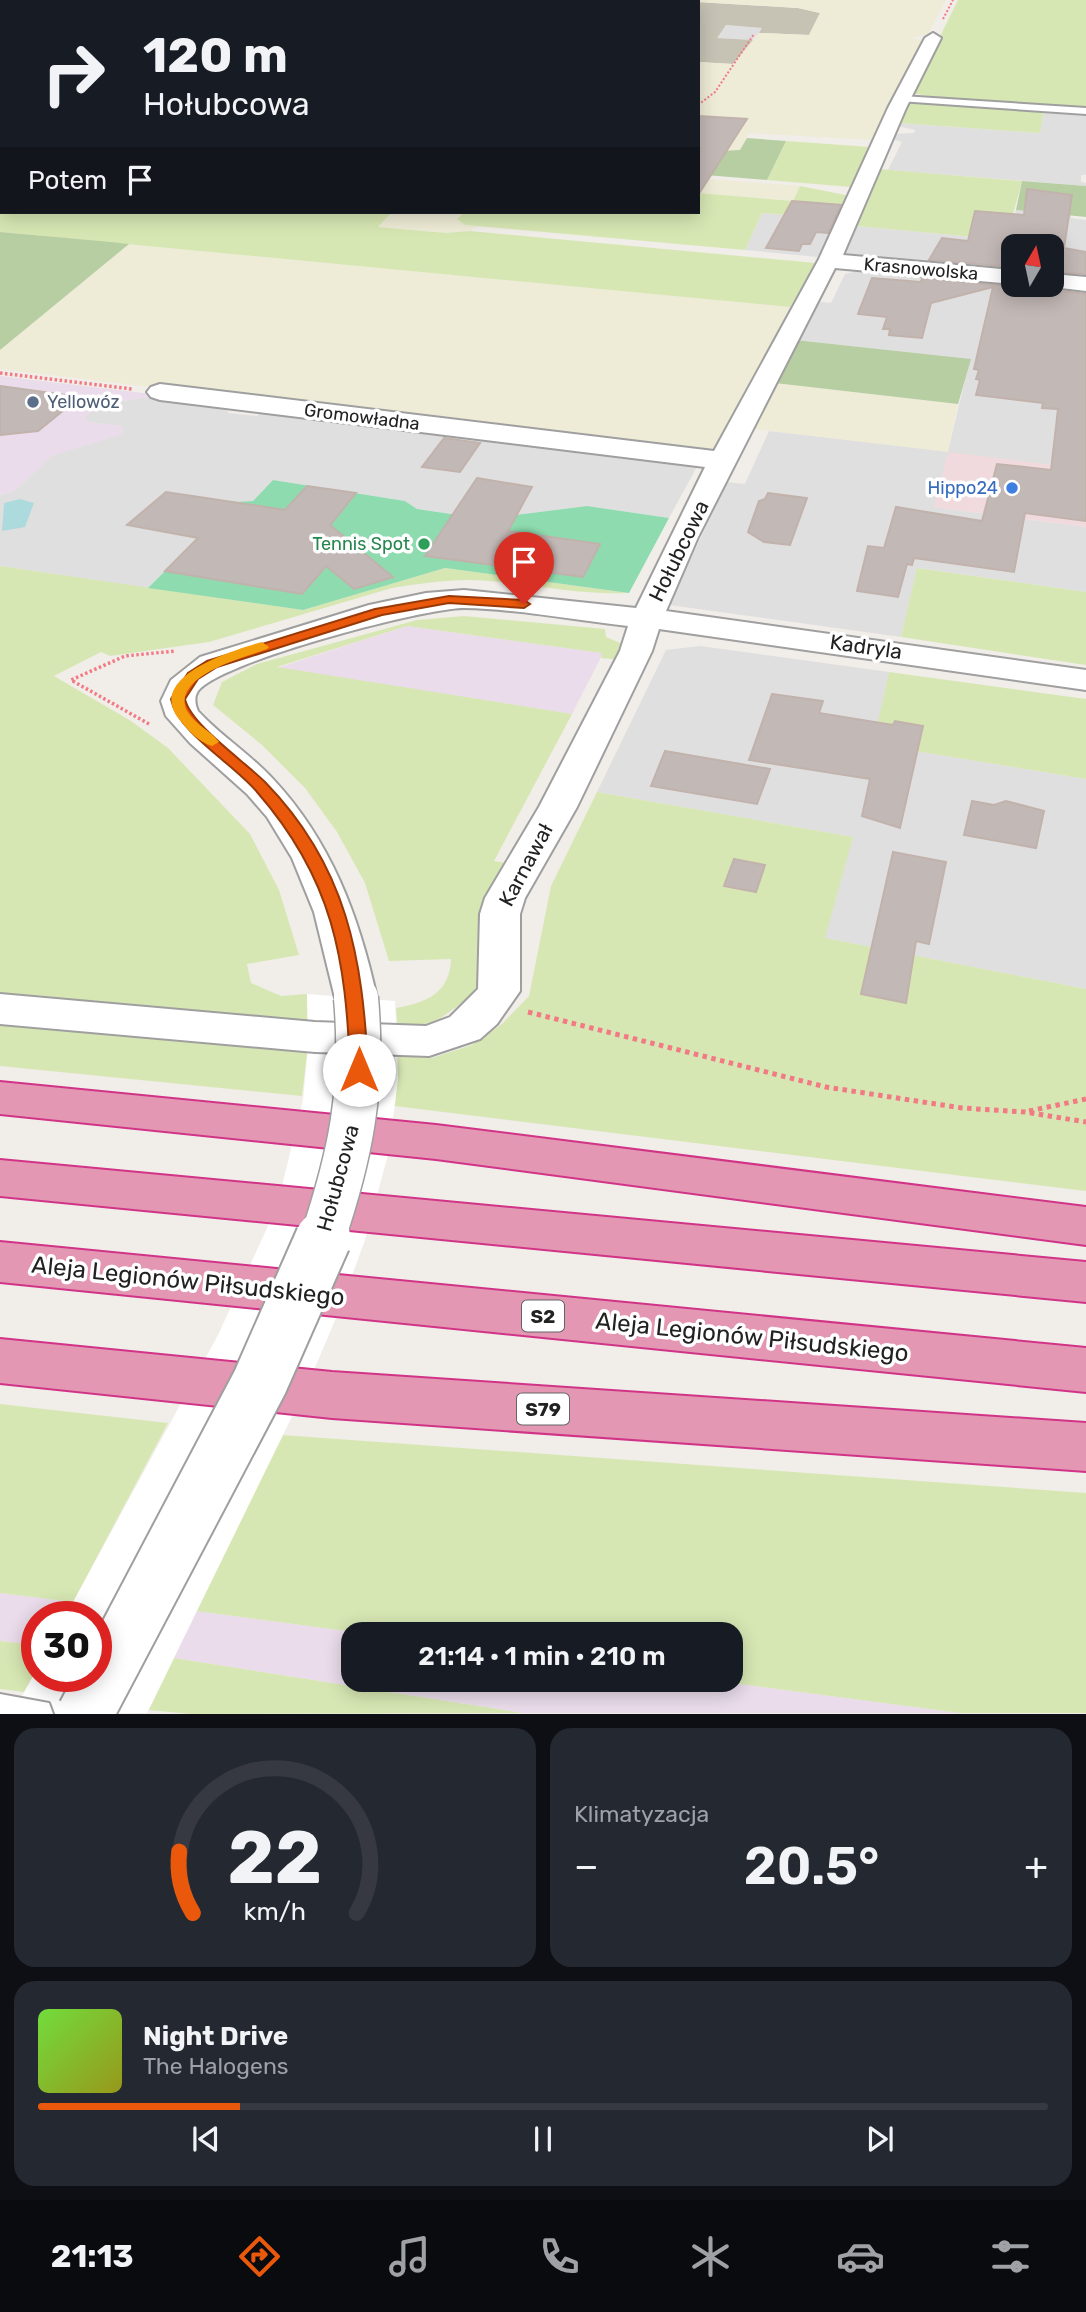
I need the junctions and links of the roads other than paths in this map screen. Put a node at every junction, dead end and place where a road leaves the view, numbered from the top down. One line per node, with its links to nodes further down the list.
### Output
1 (933, 38): 2 (street, Hołubcowa)
2 (902, 99): 3 (lane); 4 (street, Hołubcowa)
3 (1086, 111)
4 (829, 261): 5 (street, Krasnowolska); 9 (street, Hołubcowa)
5 (1001, 276)
6 (1064, 282): 7 (street)
7 (1086, 284)
8 (160, 392): 9 (street, Gromowładna)
9 (724, 461): 10 (street, Hołubcowa)
10 (646, 620): 11 (street, Kadryla); 12 (street, Karnawał); 23 (street, Hołubcowa, bridge)
11 (1086, 680)
12 (0, 1009)
13 (0, 1098): 15 (highway)
14 (0, 1178): 17 (highway)
15 (1086, 1226)
16 (0, 1262): 19 (highway, Aleja Legionów Piłsudskiego / S2)
17 (1086, 1282)
18 (0, 1362): 20 (highway, S79)
19 (1086, 1370)
20 (1086, 1447)
21 (0, 1709): 22 (lane)
22 (38, 1713)
23 (85, 1713)

